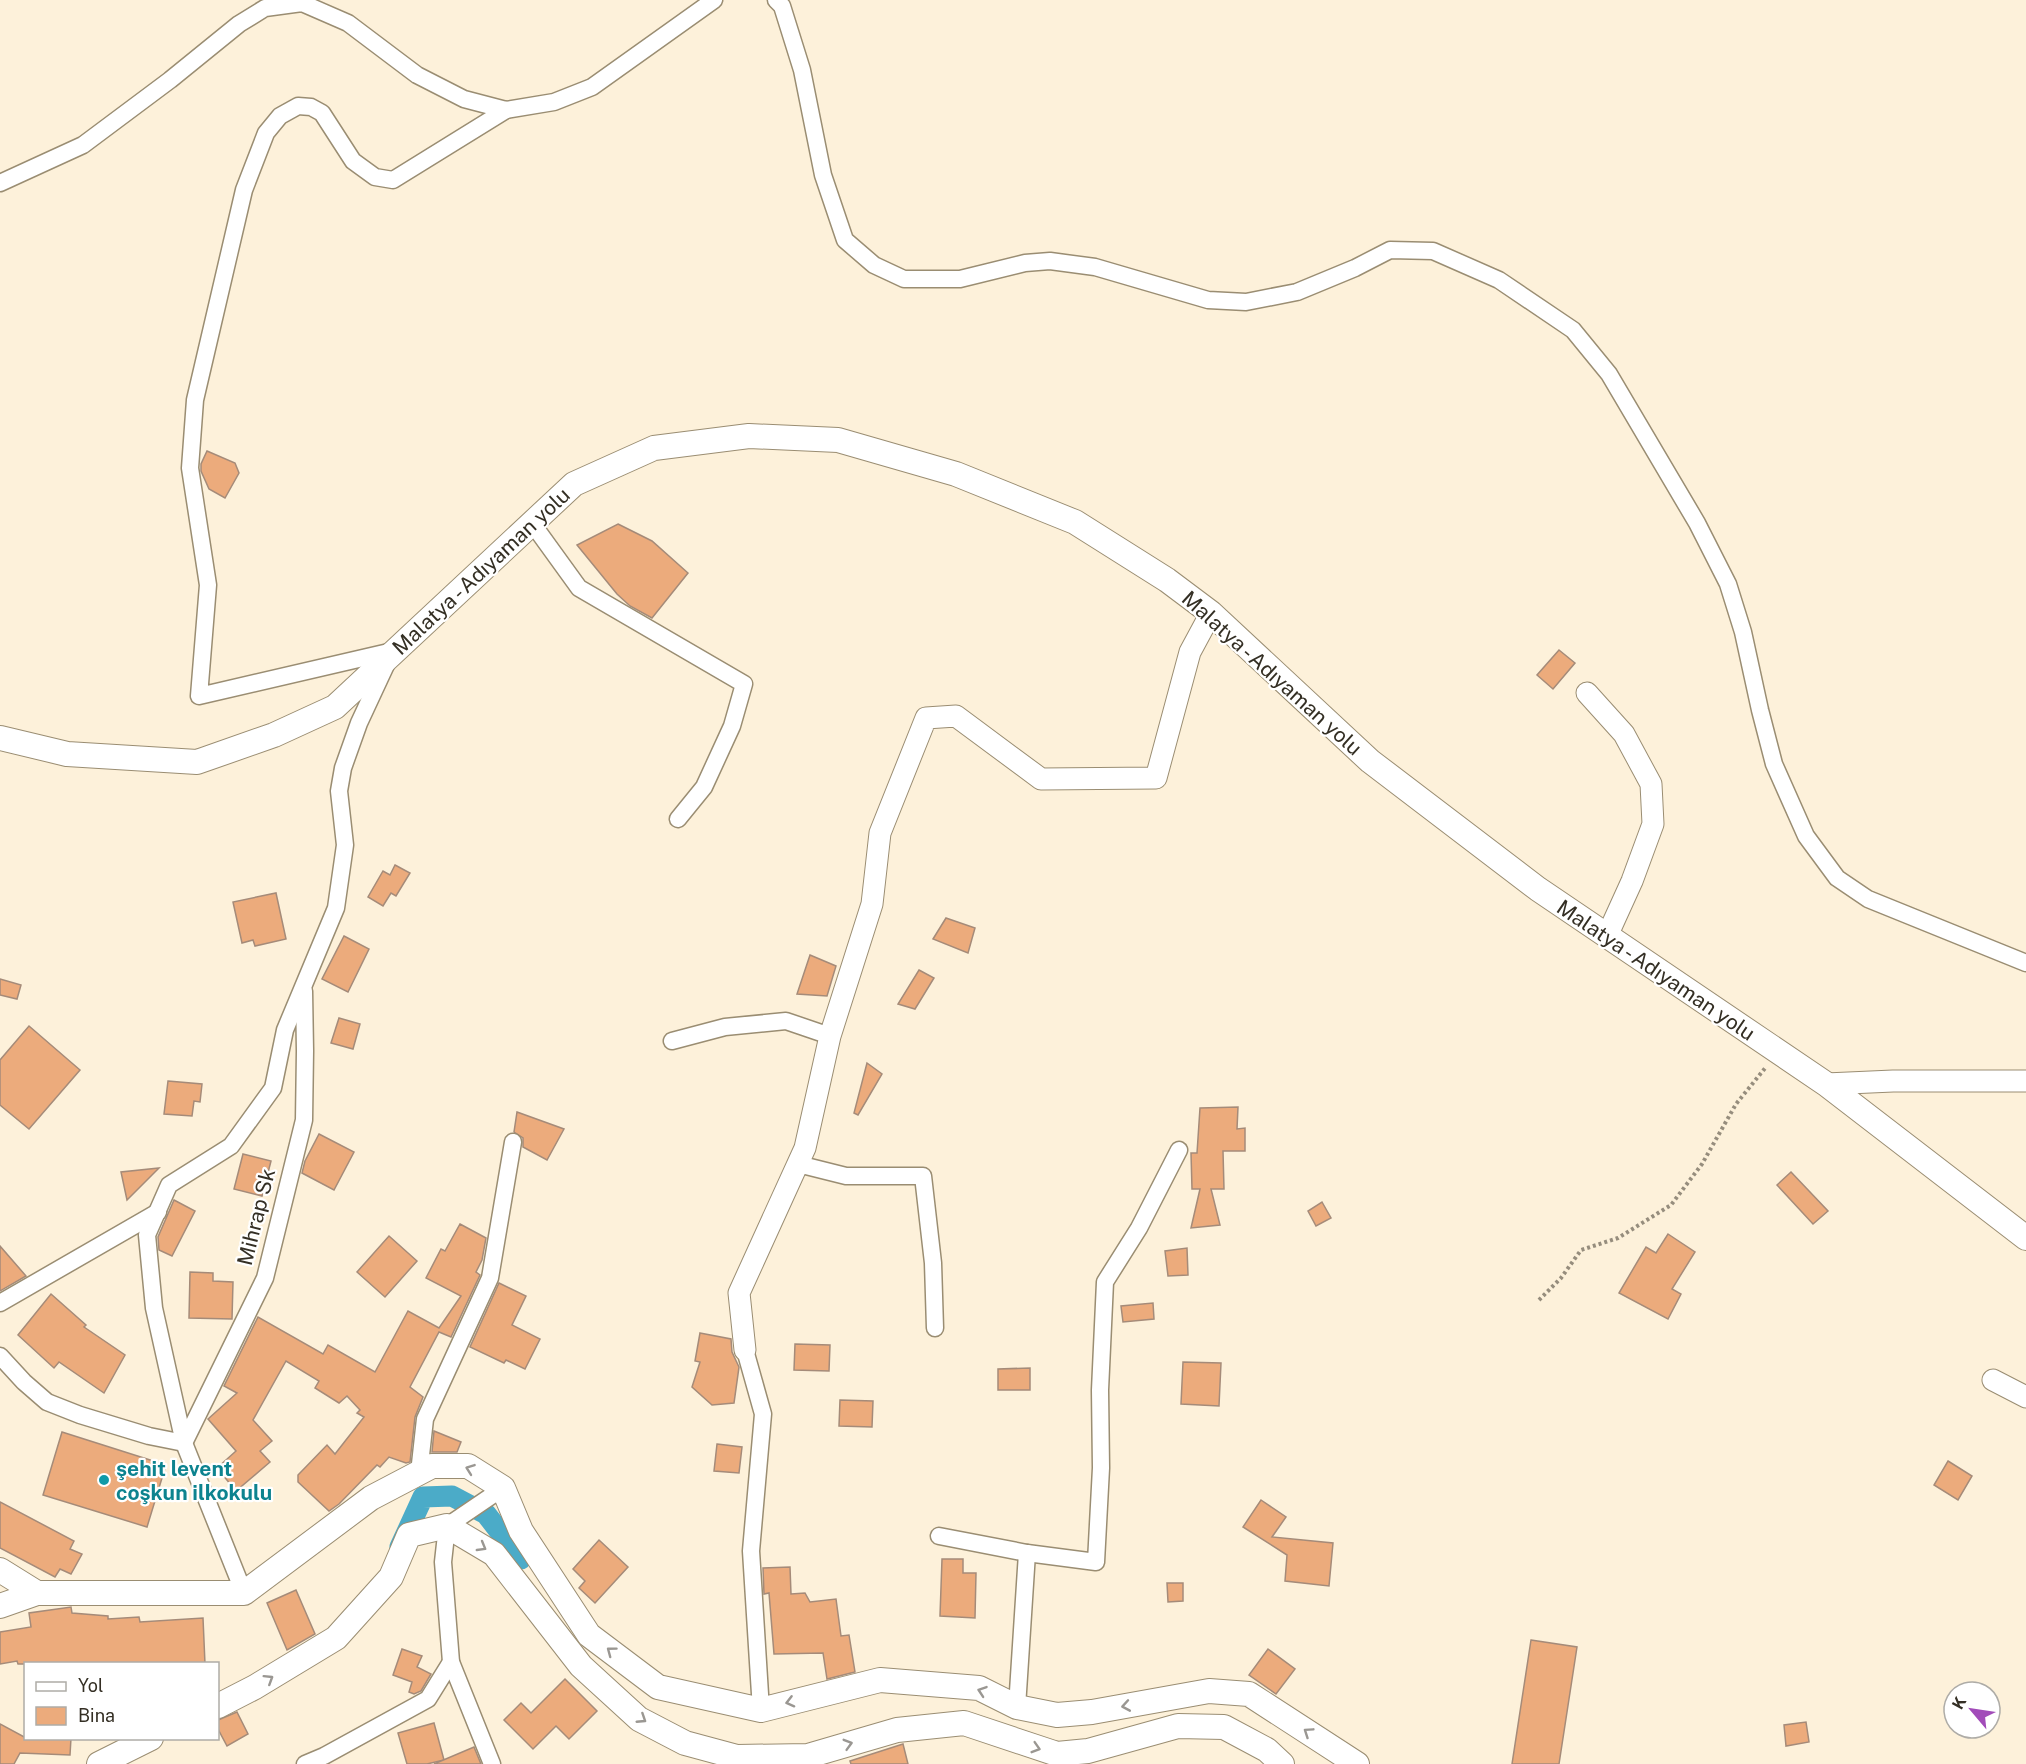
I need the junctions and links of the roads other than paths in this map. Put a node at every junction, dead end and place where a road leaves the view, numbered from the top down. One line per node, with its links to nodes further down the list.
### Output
1 (714, 0): 3 (street)
2 (776, 0): 12 (street)
3 (506, 110): 4 (street); 7 (street)
4 (0, 183)
5 (532, 523): 6 (main road, Malatya - Adıyaman yolu); 7 (main road, Malatya - Adıyaman yolu); 10 (street)
6 (1211, 612): 11 (main road, Malatya - Adıyaman yolu); 14 (street)
7 (393, 652): 9 (main road, Malatya - Adıyaman yolu); 13 (street)
8 (1587, 693): 11 (street)
9 (0, 738)
10 (678, 819)
11 (1607, 936): 17 (main road, Malatya - Adıyaman yolu)
12 (2026, 963)
13 (303, 985): 21 (street); 29 (street, Mihrap Sk)
14 (830, 1036): 15 (street); 20 (street)
15 (672, 1041)
16 (2026, 1081): 17 (street)
17 (1826, 1084): 22 (main road, Malatya - Adıyaman yolu)
18 (513, 1142): 30 (street)
19 (1179, 1150): 34 (street)
20 (798, 1164): 24 (street); 25 (street)
21 (158, 1212): 23 (street); 29 (street)
22 (2026, 1238)
23 (0, 1303)
24 (935, 1328)
25 (745, 1350): 42 (street)
26 (0, 1356): 29 (street)
27 (1993, 1380): 28 (street)
28 (2026, 1397)
29 (184, 1443): 37 (street)
30 (419, 1473): 31 (main road, one-way to 30); 37 (main road)
31 (503, 1488): 32 (street); 42 (main road, one-way to 31)
32 (448, 1525): 39 (street); 40 (main road, one-way to 32); 47 (main road, one-way to 47)
33 (939, 1536): 34 (street)
34 (1027, 1552): 41 (street)
35 (0, 1570): 36 (main road)
36 (37, 1593): 37 (main road); 38 (main road)
37 (244, 1593)
38 (0, 1606)
39 (451, 1662): 45 (street); 46 (street)
40 (219, 1705)
41 (1017, 1707): 42 (main road, one-way to 42); 48 (main road, one-way to 41)
42 (761, 1710)
43 (147, 1740): 44 (main road)
44 (99, 1764)
45 (305, 1764)
46 (492, 1764)
47 (1282, 1764)
48 (1357, 1764)

